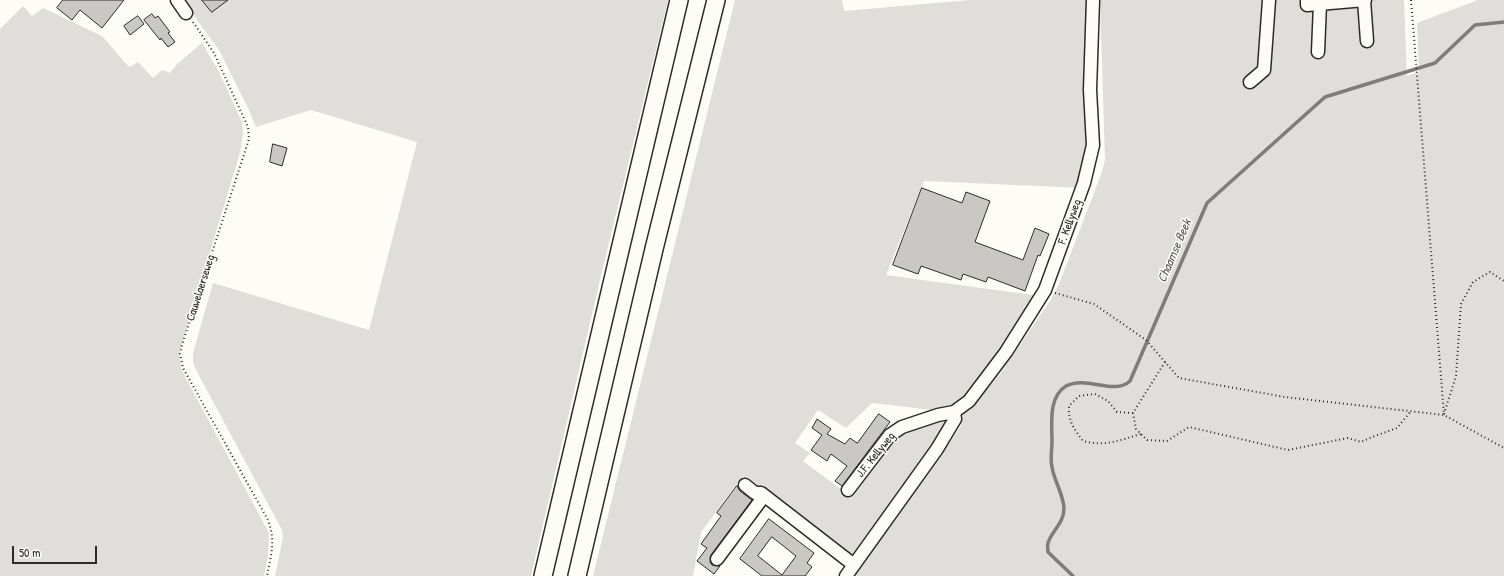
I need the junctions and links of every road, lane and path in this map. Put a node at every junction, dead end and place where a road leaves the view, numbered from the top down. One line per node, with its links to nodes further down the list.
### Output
1 (177, 0): 10 (street)
2 (679, 0): 29 (highway)
3 (716, 0): 30 (highway)
4 (1093, 0): 15 (street, F. Kellyweg)
5 (1269, 0): 13 (street)
6 (1307, 0): 9 (street)
7 (1364, 0): 9 (street); 11 (street)
8 (1411, 0): 20 (path)
9 (1320, 4): 12 (street)
10 (186, 13): 28 (path, Cauwelaerseweg)
11 (1367, 41)
12 (1318, 52)
13 (1250, 82)
14 (1504, 281): 20 (path)
15 (1045, 290): 16 (path); 18 (street, F. Kellyweg)
16 (1165, 362): 17 (path); 19 (path)
17 (1411, 411): 20 (path); 21 (path)
18 (954, 412): 24 (street, J.F. Kellyweg); 27 (street)
19 (1133, 413): 21 (path); 21 (path)
20 (1444, 415): 22 (path)
21 (1141, 434)
22 (1504, 448)
23 (745, 485): 25 (street)
24 (848, 490)
25 (764, 496): 26 (street); 27 (street)
26 (717, 559)
27 (854, 565): 31 (street)
28 (267, 576)
29 (543, 576)
30 (578, 576)
31 (846, 576)

